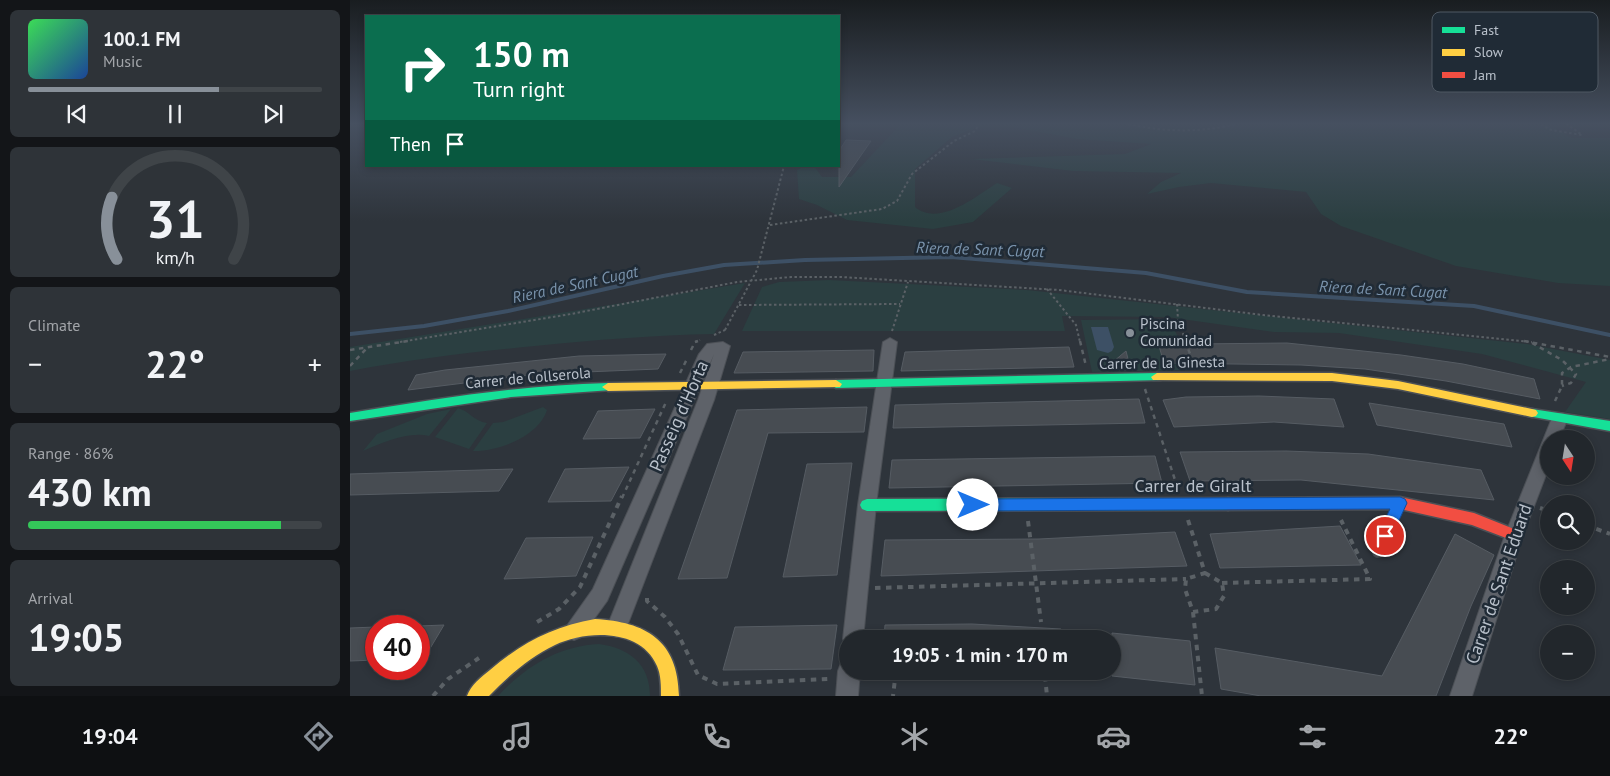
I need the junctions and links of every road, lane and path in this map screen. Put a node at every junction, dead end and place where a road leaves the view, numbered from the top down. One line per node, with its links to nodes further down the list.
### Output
1 (936, 156): 3 (path)
2 (784, 167): 3 (path)
3 (770, 225): 4 (path)
4 (752, 280): 5 (path); 9 (path); 14 (path)
5 (908, 281): 6 (path); 7 (path)
6 (1048, 289): 8 (path); 21 (path)
7 (900, 304): 9 (path); 10 (path)
8 (1177, 304): 11 (path); 20 (path)
9 (738, 305): 13 (path)
10 (890, 340): 22 (street)
11 (1528, 341): 16 (path); 18 (path)
12 (695, 342): 23 (path)
13 (718, 345): 23 (street, Passeig d'Horta); 24 (street, Passeig d'Horta)
14 (368, 347): 15 (path); 17 (path)
15 (350, 350)
16 (1610, 358): 18 (path)
17 (350, 366)
18 (1571, 367): 18 (path)
19 (1141, 376): 20 (street, Carrer de la Ginesta); 21 (street, Carrer de la Ginesta); 32 (path)
20 (1199, 376): 26 (street, Carrer de la Ginesta)
21 (1089, 380): 22 (street, Carrer de la Ginesta)
22 (884, 382): 24 (street, Carrer de la Ginesta); 33 (street)
23 (682, 386): 24 (street, Carrer de Collserola); 25 (street, Carrer de Collserola); 40 (street, Passeig d'Horta); 40 (path)
24 (710, 387): 42 (street, Passeig d'Horta)
25 (350, 417)
26 (1560, 418): 27 (street, Carrer de la Ginesta); 28 (street)
27 (1610, 426)
28 (1555, 430)
29 (1540, 468): 37 (street, Carrer de Sant Eduard)
30 (1334, 503): 31 (street, Carrer de Giralt); 32 (street, Carrer de Giralt); 44 (path)
31 (1400, 503): 37 (street, Carrer de Giralt); 38 (lane)
32 (1183, 504): 34 (street, Carrer de Giralt); 39 (path)
33 (867, 505): 34 (street, Carrer de Giralt); 45 (street)
34 (1026, 505): 43 (path)
35 (1595, 528): 36 (path)
36 (1610, 534)
37 (1514, 535): 58 (street, Carrer de Sant Eduard)
38 (1378, 552)
39 (1205, 573): 41 (path); 44 (path)
40 (608, 577): 50 (street, Passeig d'Horta)
41 (1186, 578): 43 (path); 46 (path)
42 (636, 579): 48 (street, Passeig d'Horta); 52 (path)
43 (1036, 583): 45 (path); 47 (path)
44 (1222, 583): 46 (path)
45 (858, 589): 49 (street)
46 (1193, 612): 57 (path)
47 (1040, 622)
48 (617, 627): 50 (street); 53 (street)
49 (854, 630)
50 (574, 631): 54 (street)
51 (1045, 680): 56 (path)
52 (848, 682): 55 (path)
53 (674, 692)
54 (476, 696)
55 (893, 696)
56 (1047, 696)
57 (1202, 696)
58 (1461, 696)

